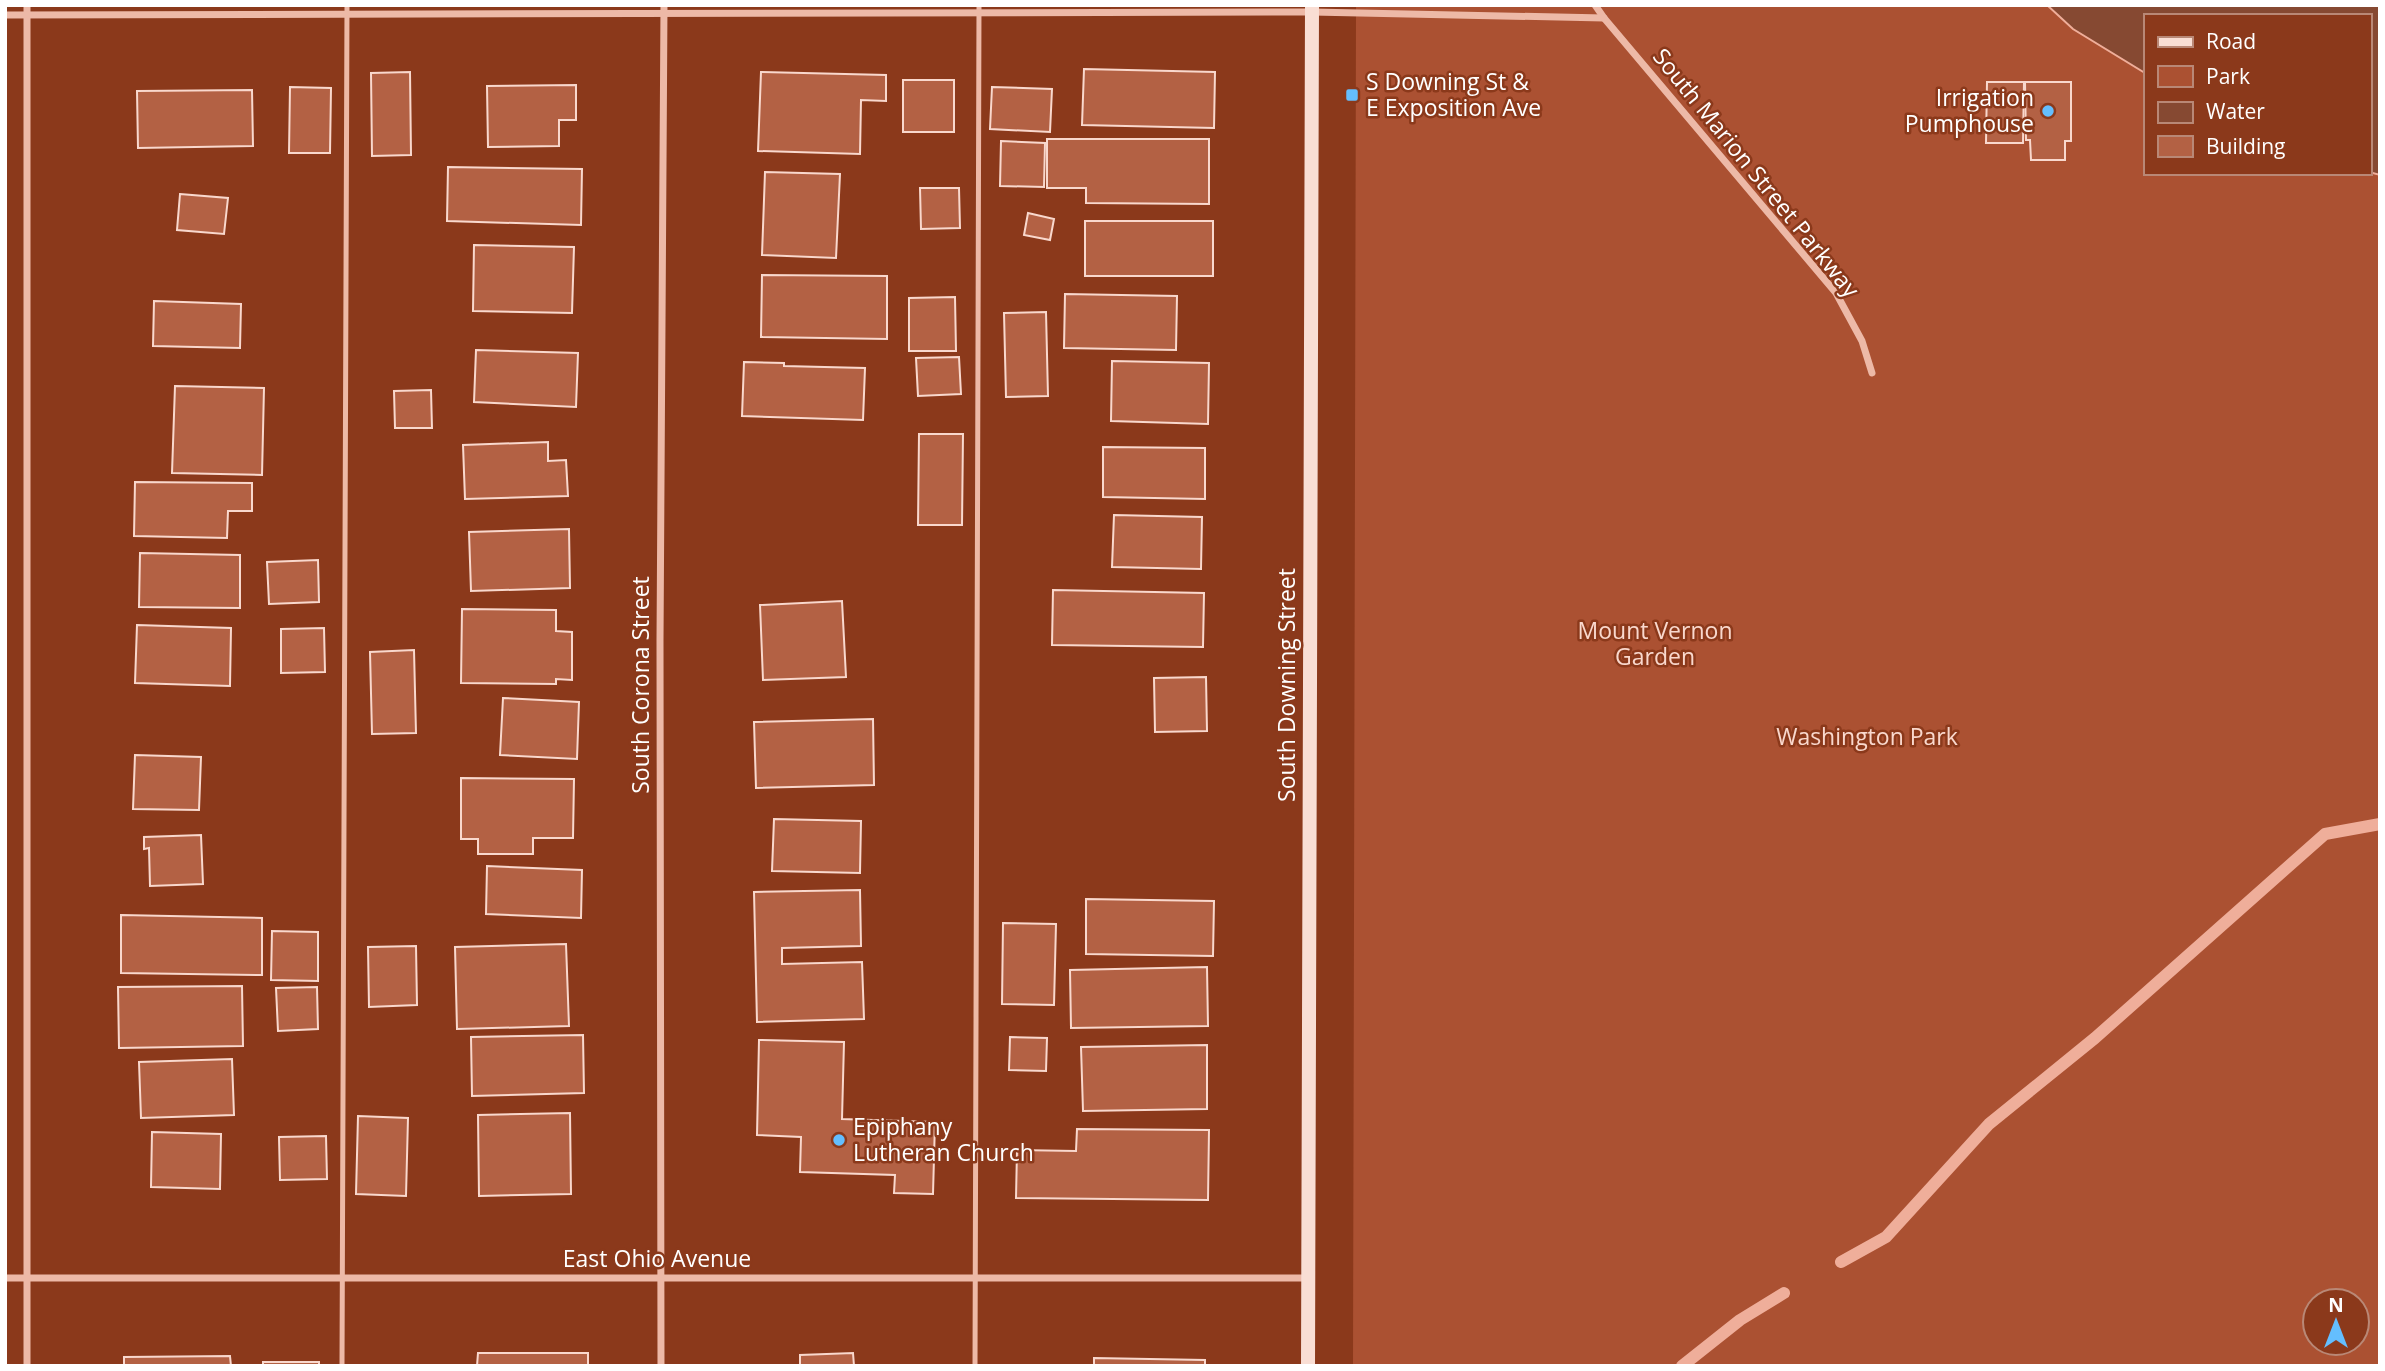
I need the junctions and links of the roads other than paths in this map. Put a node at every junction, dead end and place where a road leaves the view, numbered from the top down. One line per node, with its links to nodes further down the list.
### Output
1 (27, 5): 9 (street)
2 (347, 5): 7 (lane)
3 (1595, 5): 10 (street, South Marion Street Parkway)
4 (979, 8): 5 (street); 6 (street); 15 (lane)
5 (1312, 8): 10 (street); 16 (main road, South Downing Street)
6 (664, 9): 7 (street); 17 (street, South Corona Street)
7 (347, 14): 9 (street); 14 (lane)
8 (5, 15): 9 (street)
9 (27, 15): 13 (street)
10 (1604, 18): 11 (street, South Marion Street Parkway)
11 (1872, 373)
12 (5, 1278): 13 (street, East Ohio Avenue)
13 (27, 1278): 14 (street, East Ohio Avenue); 18 (street)
14 (342, 1278): 17 (street, East Ohio Avenue); 19 (lane)
15 (974, 1278): 16 (street, East Ohio Avenue); 17 (street, East Ohio Avenue); 21 (lane)
16 (1308, 1278): 22 (main road, South Downing Street)
17 (661, 1279): 20 (street, South Corona Street)
18 (27, 1366)
19 (342, 1366)
20 (661, 1366)
21 (975, 1366)
22 (1308, 1366)

